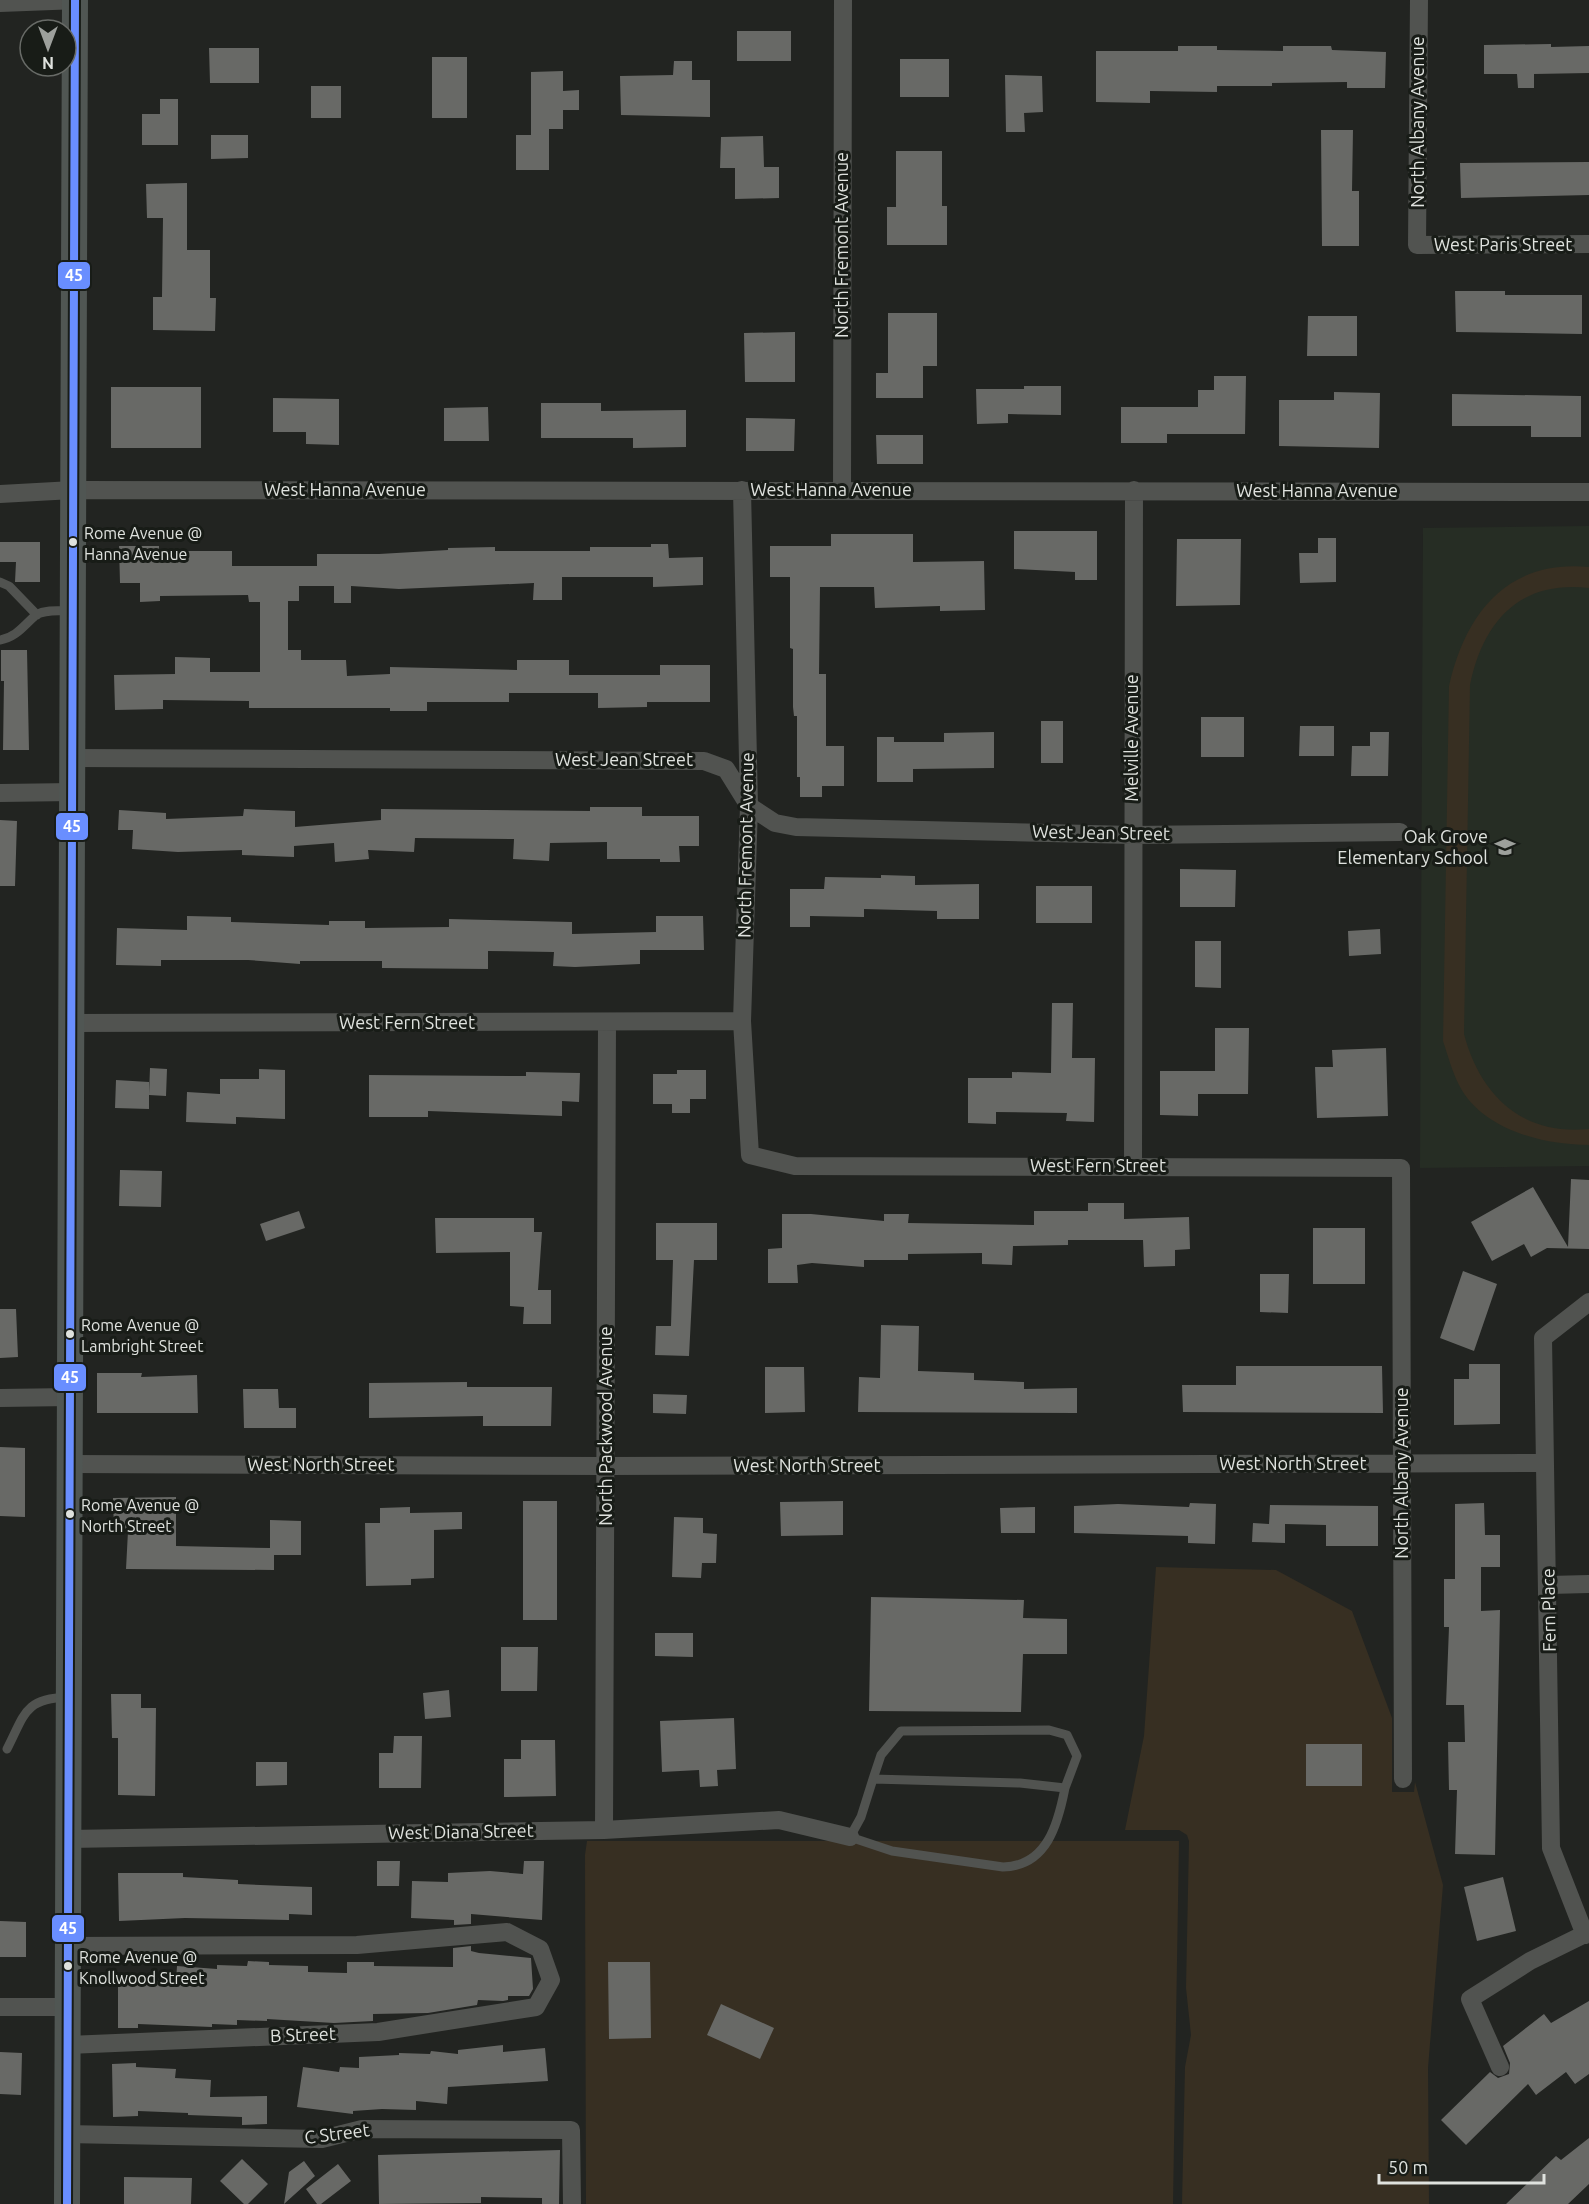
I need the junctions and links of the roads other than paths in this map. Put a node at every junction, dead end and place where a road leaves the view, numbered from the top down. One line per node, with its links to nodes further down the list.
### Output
1 (843, 0): 9 (street, North Fremont Avenue)
2 (1419, 0): 6 (street, North Albany Avenue)
3 (76, 1): 4 (street); 7 (street)
4 (0, 3)
5 (1589, 244): 6 (street, West Paris Street)
6 (1417, 245)
7 (73, 490): 8 (street, West Hanna Avenue); 12 (street, West Hanna Avenue); 14 (street)
8 (742, 490): 9 (street, West Hanna Avenue); 20 (street, North Fremont Avenue)
9 (842, 490): 10 (street, West Hanna Avenue)
10 (1134, 490): 11 (street, West Hanna Avenue); 22 (street, Melville Avenue)
11 (1589, 492)
12 (0, 494)
13 (0, 582): 15 (lane)
14 (73, 610): 15 (lane); 17 (street)
15 (37, 615): 16 (lane)
16 (0, 640)
17 (73, 758): 18 (street); 20 (street, West Jean Street)
18 (73, 792): 19 (street); 24 (street)
19 (0, 793)
20 (748, 806): 22 (street, West Jean Street); 23 (street, North Fremont Avenue)
21 (1401, 832): 22 (street, West Jean Street)
22 (1131, 835): 27 (street, Melville Avenue)
23 (742, 1021): 25 (street, West Fern Street); 26 (street, North Fremont Avenue)
24 (72, 1023): 25 (street, West Fern Street); 30 (street)
25 (607, 1023): 35 (street, North Packwood Avenue)
26 (795, 1166): 27 (street, West Fern Street)
27 (1133, 1166): 28 (street, West Fern Street)
28 (1401, 1168): 32 (street, North Albany Avenue)
29 (1589, 1302): 33 (street, Fern Place)
30 (71, 1397): 31 (street); 34 (street)
31 (0, 1398)
32 (1402, 1463): 33 (street, West North Street); 35 (street, West North Street); 41 (street, North Albany Avenue)
33 (1543, 1463): 37 (street, Fern Place)
34 (70, 1464): 35 (street, West North Street); 38 (street)
35 (607, 1466): 43 (street, North Packwood Avenue)
36 (1589, 1584): 37 (street)
37 (1549, 1585): 46 (street, Fern Place)
38 (70, 1697): 39 (lane); 45 (street)
39 (7, 1749)
40 (873, 1779): 42 (lane); 42 (lane); 44 (lane)
41 (1403, 1779)
42 (1065, 1788): 44 (lane)
43 (604, 1830): 44 (street, West Diana Street); 45 (street, West Diana Street)
44 (850, 1837)
45 (69, 1839): 47 (street)
46 (1587, 1934): 51 (street)
47 (68, 1946): 49 (street); 50 (street, B Street)
48 (0, 2007): 49 (street)
49 (67, 2007): 50 (street)
50 (68, 2045): 52 (street)
51 (1500, 2067)
52 (66, 2134): 53 (street); 54 (street, C Street)
53 (67, 2204)
54 (572, 2204)

